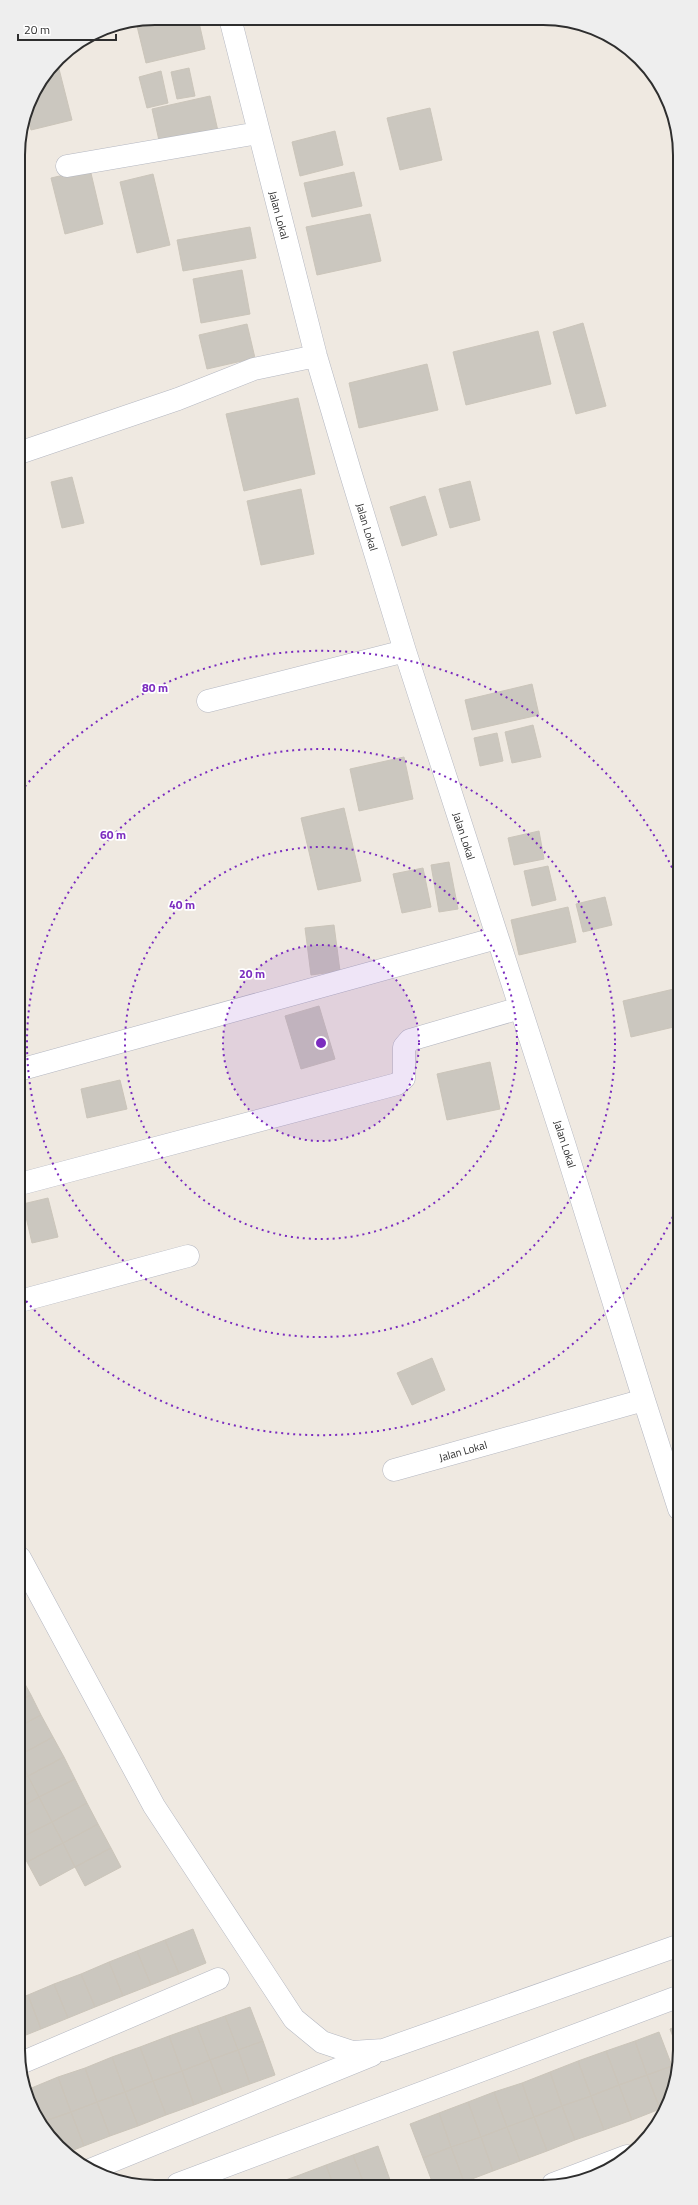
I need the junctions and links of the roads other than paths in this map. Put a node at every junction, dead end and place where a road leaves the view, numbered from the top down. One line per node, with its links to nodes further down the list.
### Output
1 (232, 25): 2 (street, Jalan Lokal)
2 (258, 133): 3 (street); 4 (street, Jalan Lokal)
3 (67, 166)
4 (316, 356): 5 (street); 6 (street, Jalan Lokal)
5 (25, 451)
6 (405, 651): 7 (street); 8 (street, Jalan Lokal)
7 (208, 701)
8 (497, 938): 9 (street, Jalan Lokal); 10 (street)
9 (520, 1008): 11 (street); 14 (street, Jalan Lokal)
10 (25, 1068)
11 (25, 1183)
12 (188, 1256): 13 (street)
13 (25, 1300)
14 (644, 1400): 15 (street, Jalan Lokal); 16 (street)
15 (394, 1470)
16 (673, 1490)
17 (25, 1567): 21 (street)
18 (673, 1947): 21 (street)
19 (218, 1979): 22 (street)
20 (673, 1999): 26 (street)
21 (383, 2050): 24 (street)
22 (25, 2061)
23 (606, 2164): 25 (street)
24 (98, 2167)
25 (569, 2178)
26 (189, 2180)

